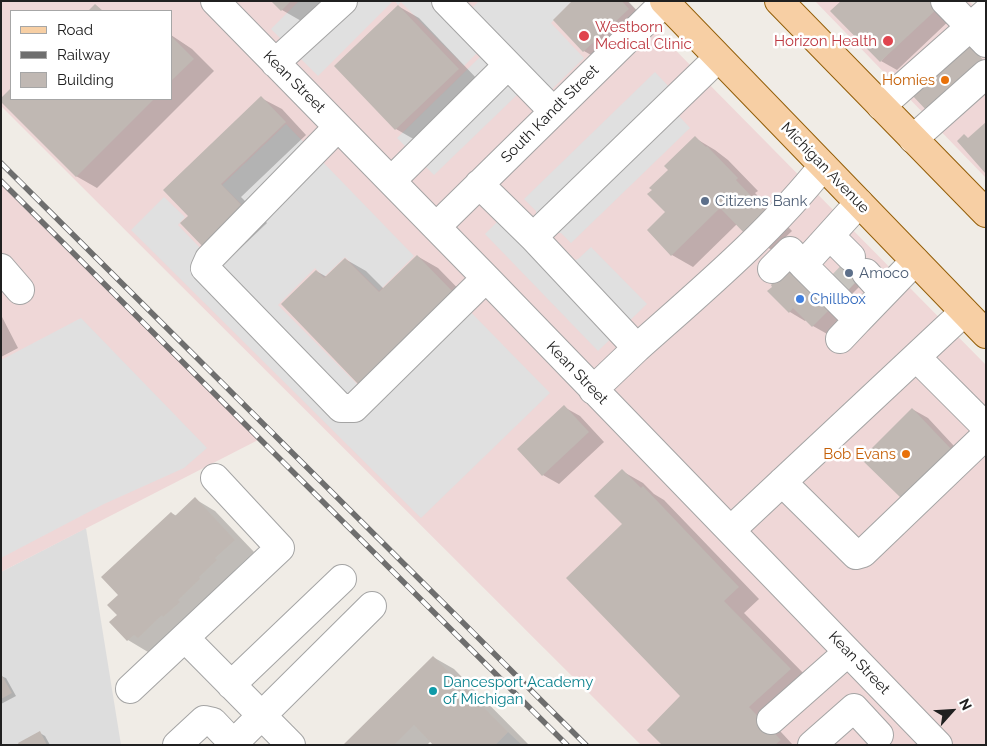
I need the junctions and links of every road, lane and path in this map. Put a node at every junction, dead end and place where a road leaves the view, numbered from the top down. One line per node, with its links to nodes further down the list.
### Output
1 (214, 1): 9 (street, Kean Street)
2 (343, 1): 9 (street)
3 (446, 1): 10 (street)
4 (945, 1): 7 (street)
5 (665, 2): 8 (main road, Michigan Avenue); 13 (street, South Kandt Street)
6 (790, 5): 12 (main road)
7 (981, 28): 12 (street)
8 (718, 58): 16 (main road, Michigan Avenue); 22 (street)
9 (275, 63): 14 (street, Kean Street)
10 (508, 65): 13 (street); 17 (street)
11 (986, 74): 15 (street)
12 (881, 106): 15 (main road)
13 (553, 111): 18 (street, South Kandt Street)
14 (338, 127): 17 (street, Kean Street); 27 (street)
15 (913, 139): 20 (main road)
16 (823, 166): 19 (main road, Michigan Avenue); 32 (street)
17 (391, 181): 21 (street, Kean Street)
18 (479, 184): 21 (street, South Kandt Street); 22 (street)
19 (859, 203): 23 (street); 24 (main road, Michigan Avenue)
20 (986, 213)
21 (436, 227): 27 (street, Kean Street)
22 (533, 237): 32 (street)
23 (816, 251): 26 (street); 30 (street); 30 (street)
24 (915, 261): 29 (main road, Michigan Avenue); 30 (street)
25 (1, 268): 28 (street)
26 (772, 269)
27 (486, 278): 34 (street, Kean Street)
28 (20, 290)
29 (964, 312): 31 (main road, Michigan Avenue); 33 (street)
30 (863, 315)
31 (986, 334)
32 (637, 348): 34 (street)
33 (916, 357): 35 (street); 38 (street)
34 (593, 390): 39 (street, Kean Street)
35 (986, 427)
36 (986, 435): 38 (street)
37 (215, 478): 42 (street)
38 (782, 482): 39 (street)
39 (731, 530): 43 (street, Kean Street)
40 (342, 579): 44 (street)
41 (372, 606): 47 (street)
42 (185, 638): 44 (street); 45 (street)
43 (848, 652): 46 (street, Kean Street); 48 (street)
44 (231, 685): 47 (street)
45 (130, 689)
46 (905, 711): 49 (street); 54 (street, Kean Street)
47 (262, 716): 50 (street); 52 (street)
48 (771, 720)
49 (877, 740): 53 (street)
50 (233, 744): 51 (street)
51 (177, 745)
52 (291, 745)
53 (812, 745)
54 (938, 745)

